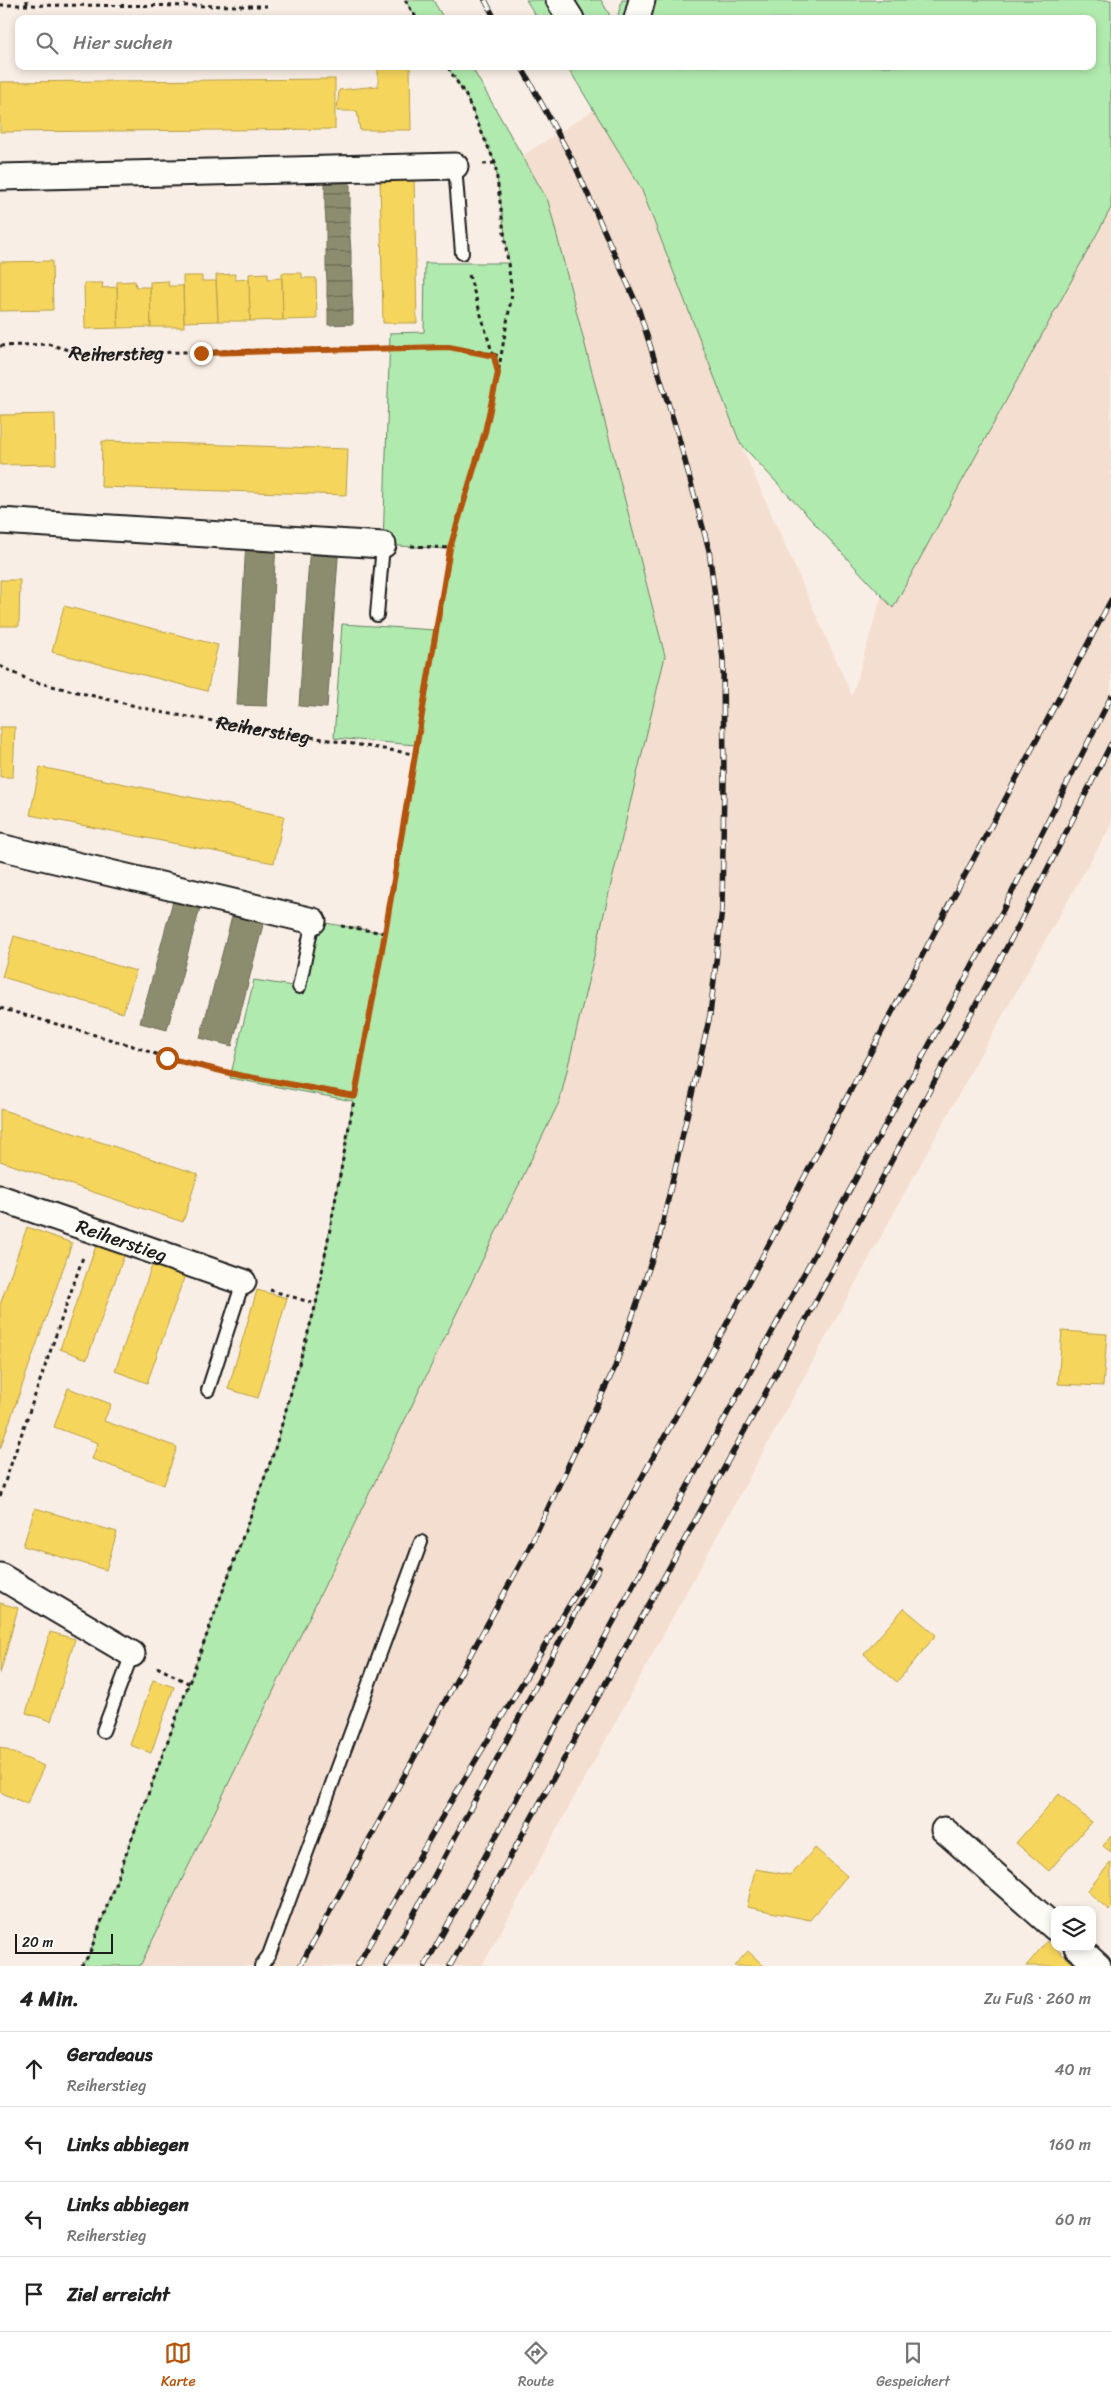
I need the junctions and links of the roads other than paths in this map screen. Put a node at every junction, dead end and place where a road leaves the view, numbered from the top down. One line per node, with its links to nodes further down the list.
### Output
1 (559, 0): 3 (street)
2 (642, 0): 4 (street)
3 (568, 15)
4 (638, 15)
5 (455, 166): 6 (street); 7 (lane)
6 (0, 177)
7 (462, 253)
8 (0, 522): 9 (street)
9 (383, 544): 10 (lane)
10 (377, 615)
11 (0, 848): 12 (street)
12 (313, 921): 13 (lane)
13 (299, 987)
14 (0, 1198): 15 (street, Reiherstieg)
15 (243, 1282): 16 (lane)
16 (208, 1390)
17 (421, 1542): 24 (lane)
18 (0, 1576): 19 (street)
19 (132, 1654): 20 (lane)
20 (103, 1730)
21 (944, 1830): 22 (street)
22 (1051, 1924)
23 (1081, 1951): 25 (street)
24 (261, 1966)
25 (1098, 1966)

